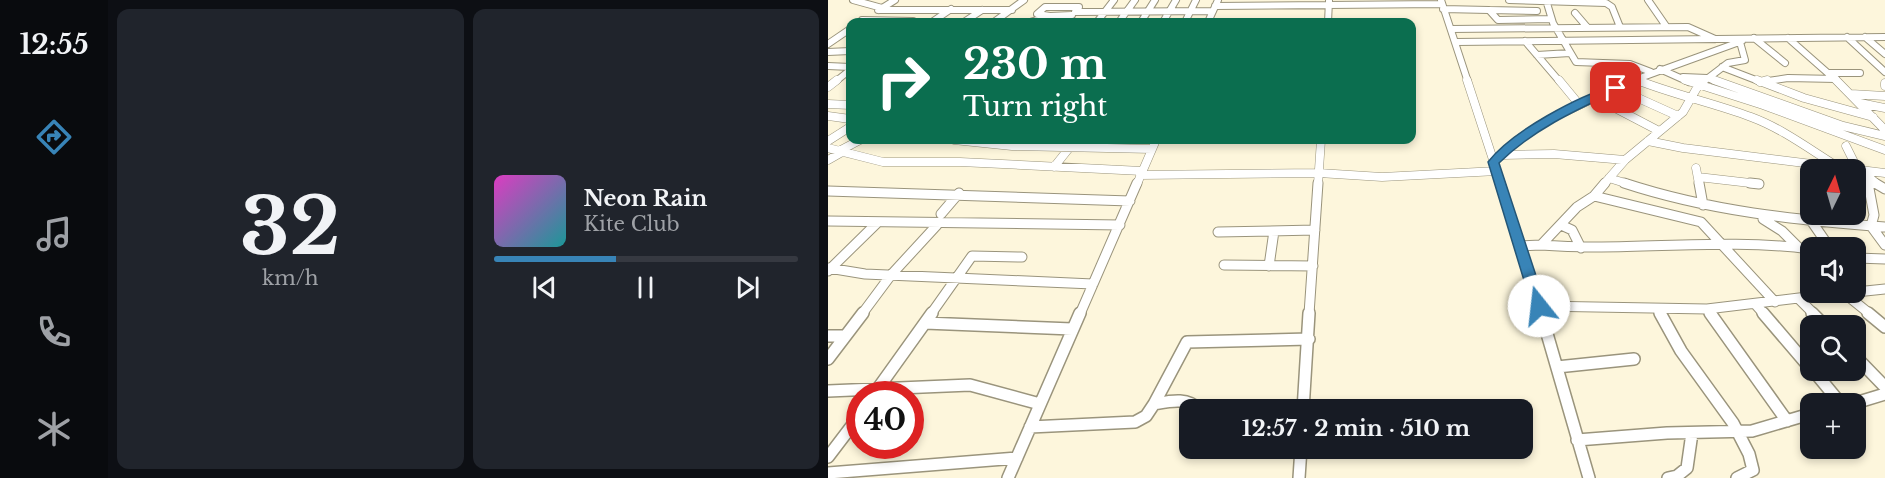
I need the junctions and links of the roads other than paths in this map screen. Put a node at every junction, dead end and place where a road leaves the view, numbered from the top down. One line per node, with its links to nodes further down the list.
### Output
1 (853, 0): 18 (street)
2 (895, 0): 18 (street)
3 (952, 0): 21 (street)
4 (1024, 0): 22 (street)
5 (1085, 0): 26 (street)
6 (1114, 0): 30 (street)
7 (1135, 0): 31 (street)
8 (1155, 0): 27 (street)
9 (1176, 0): 28 (street)
10 (1196, 0): 29 (street)
11 (1509, 0): 13 (street)
12 (1648, 0): 50 (street)
13 (1534, 1): 14 (street); 25 (street)
14 (1547, 1): 48 (street); 53 (street)
15 (1329, 3): 16 (street); 17 (street); 46 (street)
16 (1442, 5): 24 (street); 55 (street)
17 (1215, 6): 29 (street)
18 (882, 8): 19 (street); 20 (street); 34 (street)
19 (927, 9): 20 (street); 35 (street)
20 (939, 9): 21 (street)
21 (949, 9): 23 (street); 36 (street)
22 (1012, 9): 23 (street); 38 (street)
23 (982, 10): 37 (street)
24 (1489, 10): 25 (street); 49 (street)
25 (1537, 11): 47 (street)
26 (1075, 12): 30 (street); 33 (street); 33 (street); 40 (street)
27 (1148, 12): 28 (street); 31 (street); 43 (street)
28 (1168, 12): 29 (street); 44 (street)
29 (1191, 12): 45 (street)
30 (1105, 13): 31 (street); 41 (street)
31 (1126, 13): 42 (street)
32 (1575, 13): 52 (street)
33 (1050, 16): 39 (street)
34 (867, 18)
35 (917, 18)
36 (937, 18)
37 (970, 18)
38 (1000, 18)
39 (1043, 18)
40 (1070, 18)
41 (1101, 18)
42 (1122, 18)
43 (1144, 18)
44 (1165, 18)
45 (1187, 18)
46 (1328, 18)
47 (1537, 19): 48 (street); 49 (street)
48 (1551, 19): 51 (street)
49 (1498, 20): 54 (street)
50 (1666, 26): 53 (street); 62 (street)
51 (1555, 27): 52 (street); 54 (street); 65 (street)
52 (1587, 27): 53 (street)
53 (1620, 27)
54 (1498, 28): 55 (street)
55 (1451, 29): 66 (street)
56 (846, 31): 63 (street)
57 (1847, 37): 58 (street); 61 (street); 74 (street)
58 (1865, 37): 59 (street); 68 (street)
59 (1885, 37)
60 (1751, 38): 61 (street); 62 (street); 67 (street); 75 (street)
61 (1788, 38): 82 (street)
62 (1716, 39): 65 (street)
63 (832, 40)
64 (1525, 41): 65 (street); 66 (street); 73 (street)
65 (1561, 41): 71 (street)
66 (1456, 42): 136 (street)
67 (1740, 42): 77 (street); 79 (street)
68 (1880, 48): 72 (street); 74 (street)
69 (846, 51): 70 (street)
70 (830, 53)
71 (1570, 53): 73 (street); 81 (street)
72 (1885, 54)
73 (1537, 55): 97 (street)
74 (1869, 56): 83 (street)
75 (1785, 63)
76 (828, 66): 78 (street)
77 (1722, 67): 86 (street); 89 (street)
78 (846, 68)
79 (1660, 69): 81 (street); 85 (street)
80 (846, 72): 91 (street)
81 (1651, 72): 87 (street)
82 (1828, 72): 84 (street); 88 (street)
83 (1885, 72)
84 (1860, 73)
85 (1674, 76): 86 (street); 90 (street)
86 (1707, 78): 90 (street); 109 (street)
87 (1634, 79): 92 (street); 96 (street)
88 (1836, 80): 89 (street); 93 (street)
89 (1760, 82): 105 (street)
90 (1698, 86): 96 (street); 127 (street)
91 (828, 87)
92 (1616, 88): 95 (street); 103 (street)
93 (1851, 94): 94 (street); 98 (street)
94 (1885, 96)
95 (1594, 97): 97 (street); 108 (street)
96 (1690, 100): 103 (street); 131 (street)
97 (1578, 103): 129 (street)
98 (1860, 103): 101 (street); 105 (street)
99 (828, 104): 100 (street)
100 (846, 105)
101 (1885, 108)
102 (828, 116): 104 (street)
103 (1678, 116): 108 (street)
104 (846, 118)
105 (1879, 120): 107 (street)
106 (846, 130): 110 (street)
107 (1885, 130)
108 (1659, 131): 111 (street)
109 (1885, 136)
110 (828, 141)
111 (1648, 141): 133 (street); 134 (street)
112 (854, 144): 128 (street)
113 (1013, 144): 121 (street)
114 (1032, 144): 121 (street)
115 (1062, 144): 122 (street)
116 (1094, 144): 125 (street)
117 (1122, 144): 126 (street)
118 (1154, 144): 126 (street); 138 (street)
119 (1321, 144): 139 (street)
120 (1846, 146): 132 (street)
121 (1030, 147): 122 (street)
122 (1060, 147): 123 (street)
123 (1070, 147): 125 (street); 135 (street)
124 (828, 148): 128 (street)
125 (1092, 148): 126 (street)
126 (1119, 148)
127 (1885, 150)
128 (841, 152): 130 (street); 135 (street)
129 (1503, 155): 133 (street); 136 (street)
130 (828, 159)
131 (1826, 159)
132 (1849, 159)
133 (1625, 160): 141 (street)
134 (1800, 162)
135 (1054, 167): 138 (street)
136 (1495, 167): 139 (street); 167 (street)
137 (1866, 170): 140 (street)
138 (1141, 173): 139 (street); 148 (street)
139 (1319, 173): 161 (street)
140 (1885, 173)
141 (1609, 178): 147 (street); 149 (street)
142 (1867, 178): 144 (street); 159 (street)
143 (1759, 183): 149 (street)
144 (1885, 189)
145 (828, 191): 146 (street)
146 (959, 193): 148 (street); 150 (street)
147 (1594, 196): 157 (street); 164 (street)
148 (1130, 201): 156 (street)
149 (1703, 205): 151 (street)
150 (941, 214)
151 (1758, 217): 153 (street); 168 (street)
152 (828, 221): 154 (street)
153 (1800, 221)
154 (877, 223): 155 (street); 176 (street)
155 (937, 225): 156 (street); 177 (street)
156 (1120, 225): 179 (street)
157 (1561, 225): 165 (street); 169 (street)
158 (1856, 225): 159 (street)
159 (1871, 226): 160 (street); 166 (street)
160 (1885, 227)
161 (1315, 230): 162 (street); 175 (street)
162 (1274, 231): 163 (street); 174 (street)
163 (1218, 232)
164 (1722, 244): 168 (street); 169 (street); 183 (street)
165 (1541, 245): 167 (street); 169 (street)
166 (1885, 245)
167 (1521, 246): 186 (street)
168 (1798, 247)
169 (1581, 248)
170 (1022, 257): 178 (street)
171 (1866, 258): 172 (street)
172 (1885, 259)
173 (1224, 265): 174 (street)
174 (1269, 266): 175 (street)
175 (1313, 266): 195 (street)
176 (829, 269): 177 (street)
177 (891, 275): 178 (street); 194 (street)
178 (956, 277): 179 (street); 190 (street)
179 (1093, 284): 192 (street)
180 (1885, 289): 181 (street)
181 (1866, 291)
182 (1799, 299): 183 (street); 189 (street)
183 (1775, 302): 185 (street)
184 (1857, 303): 191 (street)
185 (1756, 304): 187 (street); 196 (street)
186 (1539, 306): 188 (street); 199 (street)
187 (1707, 309): 188 (street); 215 (street)
188 (1658, 310): 217 (street)
189 (1814, 315)
190 (925, 323): 192 (street); 201 (street)
191 (1885, 327)
192 (1072, 329): 212 (street)
193 (828, 336): 194 (street)
194 (845, 336): 197 (street)
195 (1308, 339): 209 (street); 213 (street)
196 (1800, 355)
197 (828, 359)
198 (1634, 359): 199 (street)
199 (1557, 367): 220 (street)
200 (1866, 367): 203 (street)
201 (884, 381)
202 (1822, 381): 207 (street)
203 (1885, 387)
204 (924, 388): 212 (street)
205 (828, 391): 206 (street)
206 (846, 391)
207 (1832, 393)
208 (1885, 394): 211 (street)
209 (1304, 399)
210 (1179, 400): 213 (street)
211 (1866, 400)
212 (1040, 404): 216 (street)
213 (1154, 404): 216 (street)
214 (1800, 417): 215 (street)
215 (1787, 421): 217 (street)
216 (1030, 427): 222 (street)
217 (1737, 431): 219 (street); 230 (street)
218 (846, 433): 221 (street)
219 (1692, 433): 220 (street); 229 (street)
220 (1577, 440): 228 (street)
221 (828, 457)
222 (1017, 458): 225 (street); 226 (street)
223 (1300, 459): 227 (street)
224 (828, 473): 225 (street)
225 (867, 473)
226 (1008, 478)
227 (1299, 478)
228 (1589, 478)
229 (1668, 478)
230 (1737, 478)

